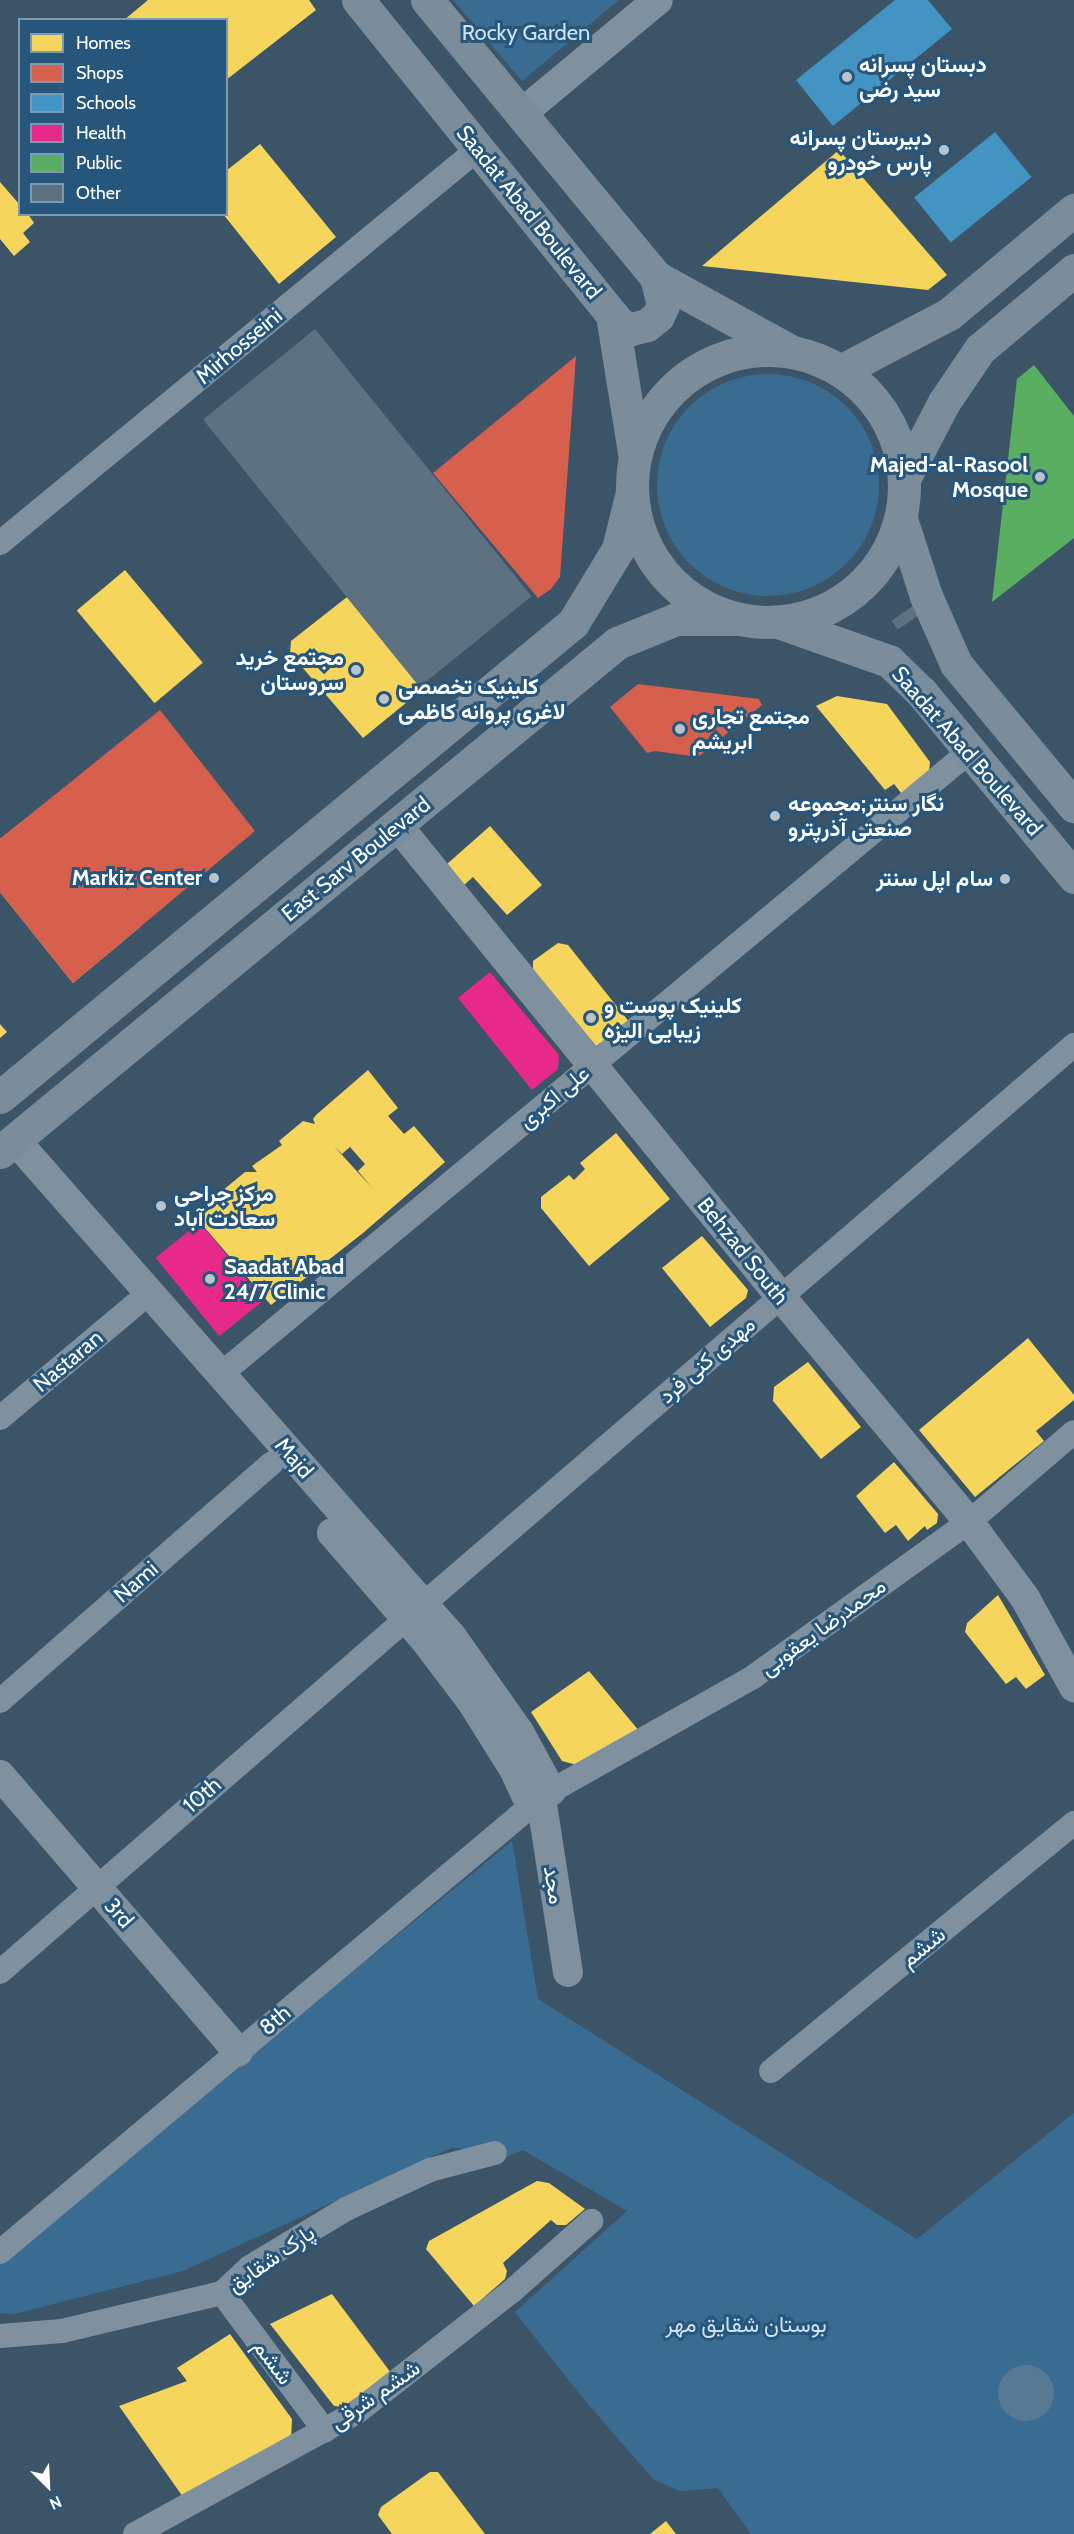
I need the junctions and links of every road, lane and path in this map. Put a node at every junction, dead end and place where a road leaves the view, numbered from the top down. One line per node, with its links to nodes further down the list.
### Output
1 (358, 0): 5 (main road, Saadat Abad Boulevard)
2 (426, 0): 4 (main road)
3 (658, 0): 4 (street)
4 (520, 114): 8 (main road)
5 (478, 149): 9 (main road, Saadat Abad Boulevard); 16 (street, Mirhosseini)
6 (1074, 210): 11 (main road)
7 (1074, 270): 13 (main road)
8 (656, 277): 9 (main road); 10 (main road)
9 (612, 315): 12 (main road, Saadat Abad Boulevard)
10 (792, 352): 11 (main road); 12 (main road)
11 (842, 370): 13 (main road)
12 (634, 453): 14 (main road)
13 (905, 477): 15 (main road)
14 (631, 496): 17 (main road); 25 (main road, East Sarv Boulevard)
15 (901, 519): 18 (main road); 20 (main road, Saadat Abad Boulevard)
16 (0, 543)
17 (735, 619): 18 (main road, East Sarv Boulevard); 21 (main road, East Sarv Boulevard)
18 (778, 622): 19 (main road, Saadat Abad Boulevard)
19 (970, 751): 22 (main road, Saadat Abad Boulevard); 24 (street, علی اکبری)
20 (1074, 805)
21 (396, 825): 24 (street, Behzad South); 26 (main road, East Sarv Boulevard)
22 (1074, 876)
23 (1074, 1045): 27 (street, مهدی کنی فرد)
24 (591, 1066): 27 (street, Behzad South); 29 (street, علی اکبری)
25 (0, 1097)
26 (6, 1147): 28 (street, Majd)
27 (781, 1297): 33 (street, Behzad South); 34 (street, مهدی کنی فرد)
28 (143, 1298): 29 (street, Majd); 30 (street, Nastaran)
29 (214, 1380): 32 (street, Majd)
30 (0, 1418)
31 (1074, 1432): 33 (street, محمدرضا یعقوبی)
32 (279, 1456): 34 (street, Majd); 36 (street, Nami)
33 (969, 1522): 35 (street, Behzad South); 38 (street, محمدرضا یعقوبی)
34 (414, 1612): 38 (street, Majd); 40 (street, 10th)
35 (1074, 1687)
36 (0, 1701)
37 (0, 1775): 40 (street, 3rd)
38 (541, 1798): 42 (street, مجد); 43 (street, 8th)
39 (1074, 1823): 44 (street, ششم)
40 (96, 1887): 41 (street, 10th); 43 (street, 3rd)
41 (0, 1972)
42 (568, 1972)
43 (238, 2052): 47 (street, 8th)
44 (771, 2071)
45 (495, 2153): 48 (street, پارک شقایق)
46 (591, 2221): 50 (street, ششم شرقی)
47 (0, 2252)
48 (222, 2293): 49 (street, پارک شقایق); 50 (street, ششم)
49 (0, 2336)
50 (325, 2431): 51 (street, ششم شرقی)
51 (135, 2534)

